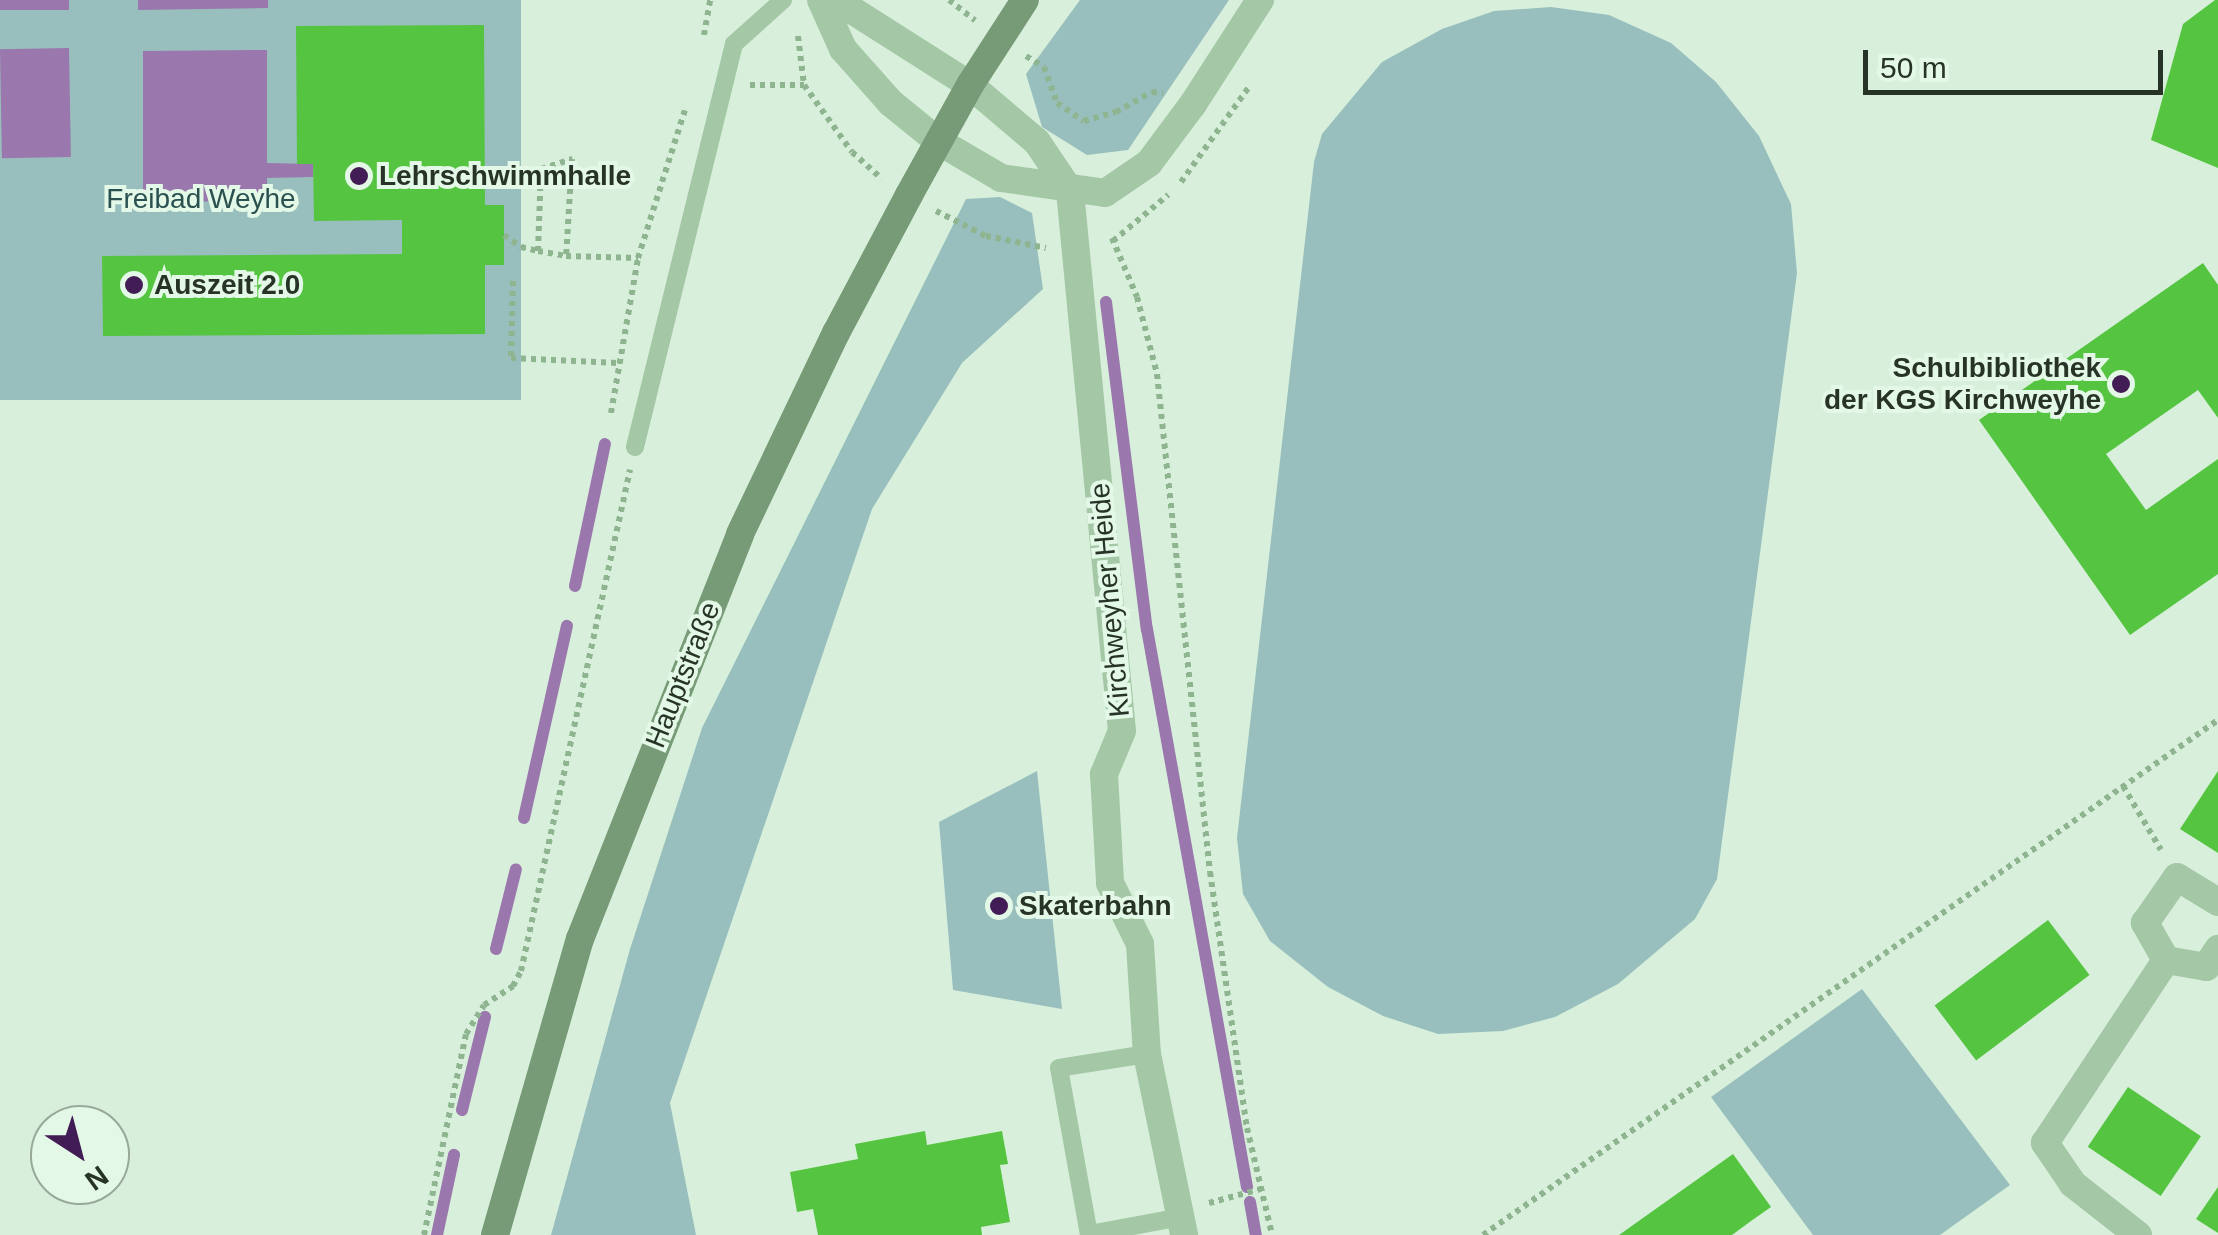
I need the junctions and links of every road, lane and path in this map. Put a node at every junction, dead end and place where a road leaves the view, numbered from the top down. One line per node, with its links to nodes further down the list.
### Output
1 (710, 0): 8 (path)
2 (783, 0): 22 (lane)
3 (821, 0): 13 (street)
4 (836, 0): 10 (street)
5 (949, 0): 9 (path)
6 (1025, 0): 9 (main road, Hauptstraße)
7 (1260, 0): 12 (street)
8 (704, 38)
9 (1000, 39): 10 (main road, Hauptstraße); 12 (path)
10 (970, 85): 13 (main road, Hauptstraße); 14 (street)
11 (688, 100): 19 (path)
12 (1194, 104): 15 (street)
13 (938, 141): 14 (street); 33 (main road, Hauptstraße)
14 (1070, 191): 15 (street); 29 (street, Kirchweyher Heide)
15 (1105, 192): 30 (path)
16 (504, 235): 17 (path)
17 (538, 251): 18 (path); 18 (path)
18 (566, 256): 19 (path)
19 (638, 258): 21 (path)
20 (513, 282): 21 (path)
21 (618, 363): 22 (path)
22 (635, 447): 32 (path)
23 (2218, 720): 24 (path)
24 (2123, 786): 25 (path); 35 (path)
25 (2177, 877): 26 (street); 28 (street)
26 (2218, 902)
27 (2218, 949): 28 (street)
28 (2166, 960): 36 (street)
29 (1147, 1054): 31 (street, Kirchweyher Heide); 31 (lane)
30 (1262, 1189): 31 (path); 34 (path)
31 (1182, 1221)
32 (424, 1235)
33 (495, 1235)
34 (1272, 1235)
35 (1483, 1235)
36 (2138, 1235)

